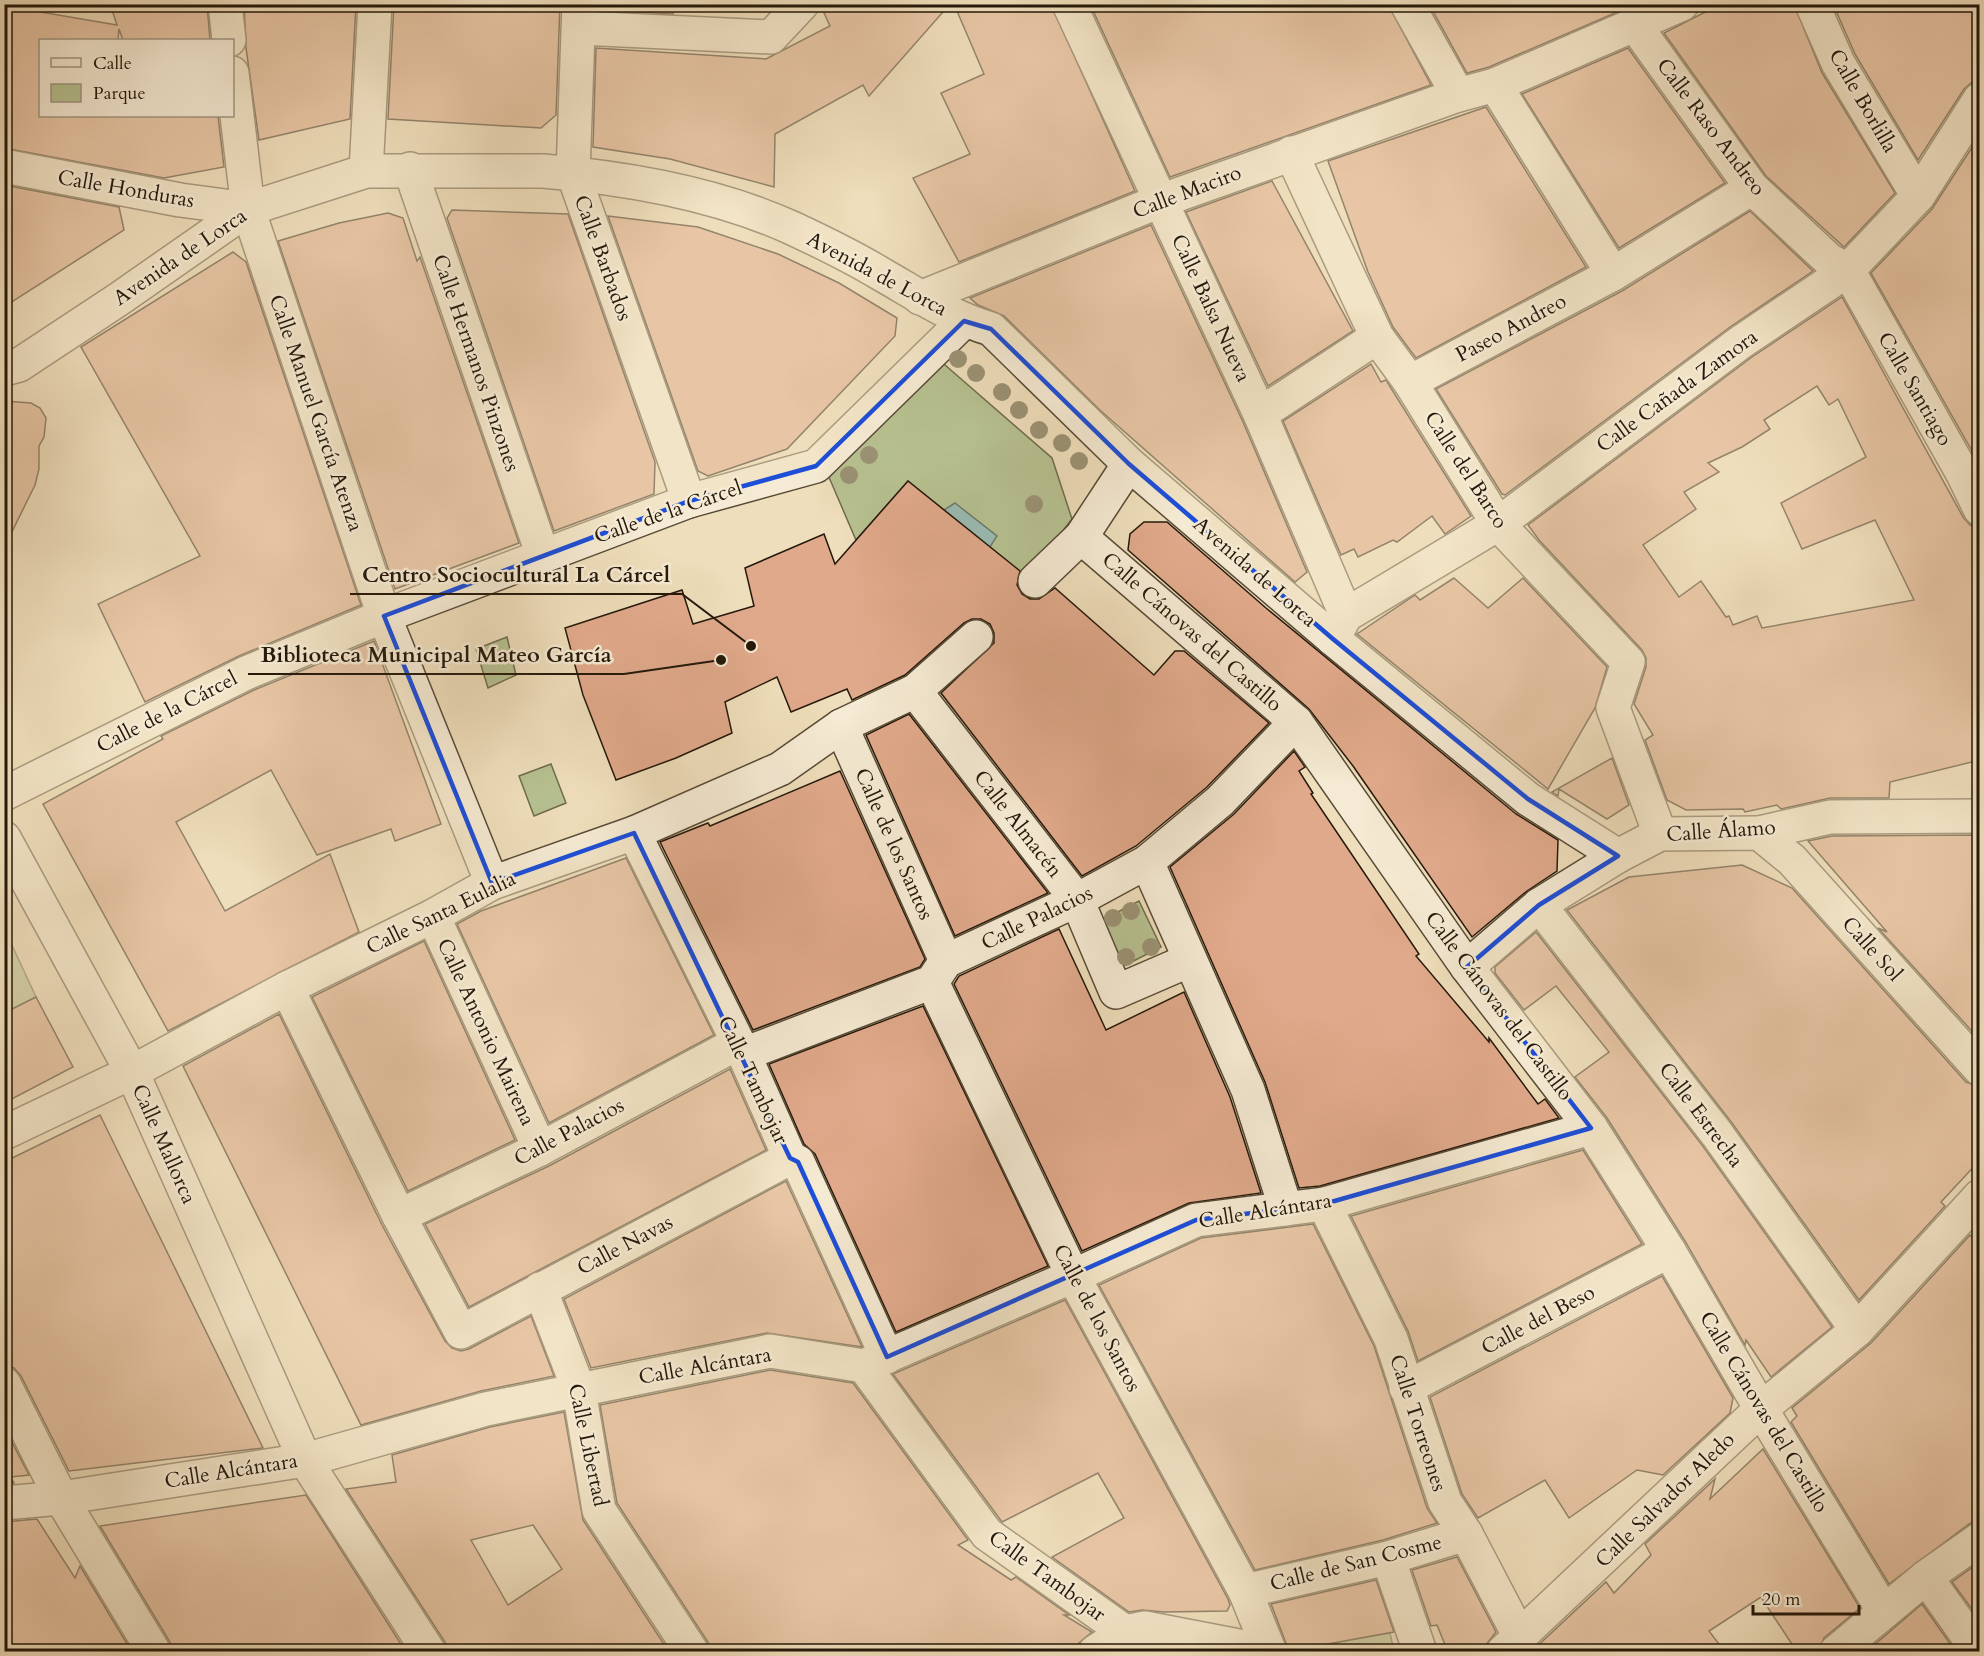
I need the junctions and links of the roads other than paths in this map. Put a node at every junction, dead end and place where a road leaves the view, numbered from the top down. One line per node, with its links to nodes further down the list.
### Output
1 (225, 4): 10 (street)
2 (375, 4): 18 (street)
3 (802, 4): 8 (street)
4 (1069, 4): 22 (street, Calle Balsa Nueva)
5 (1407, 4): 13 (street)
6 (1682, 4): 9 (street)
7 (1812, 4): 21 (street, Calle Borlilla)
8 (579, 16): 19 (street, Calle Barbados)
9 (1641, 16): 11 (street); 20 (street, Calle Raso Andreo)
10 (229, 39)
11 (1495, 85): 13 (street); 25 (street)
12 (234, 90): 23 (street, Calle Manuel García Atenza)
13 (1458, 95): 15 (street, Calle Maciro)
14 (1980, 99): 21 (street, Calle Cañada Zamora)
15 (1291, 153): 22 (street, Calle Maciro); 28 (street, Calle del Barco)
16 (4, 166): 23 (street, Calle Honduras)
17 (410, 169): 18 (street, Avenida de Lorca); 19 (street, Avenida de Lorca); 37 (street, Calle Hermanos Pinzones)
18 (366, 171): 23 (street, Avenida de Lorca)
19 (573, 173): 26 (street, Avenida de Lorca); 33 (street, Calle Barbados)
20 (1752, 188): 24 (street, Calle Raso Andreo); 25 (street, Paseo Andreo)
21 (1918, 196): 24 (street, Calle Cañada Zamora)
22 (1160, 201): 26 (street, Calle Maciro); 31 (street, Calle Balsa Nueva)
23 (248, 209): 29 (street, Avenida de Lorca); 39 (street, Calle Manuel García Atenza)
24 (1848, 270): 34 (street, Calle Santiago); 35 (street, Calle Cañada Zamora)
25 (1613, 274): 30 (street, Paseo Andreo)
26 (920, 298): 27 (street, Avenida de Lorca)
27 (964, 321): 32 (street, Avenida de Lorca); 33 (street, Calle de la Cárcel)
28 (1377, 337): 30 (street, Calle del Barco); 31 (street)
29 (4, 369)
30 (1410, 382): 35 (street, Calle del Barco)
31 (1260, 414): 40 (street, Calle Balsa Nueva)
32 (1129, 464): 36 (street, Calle Cánovas del Castillo); 40 (street, Avenida de Lorca)
33 (689, 501): 37 (street, Calle de la Cárcel)
34 (1980, 509)
35 (1498, 524): 40 (street, Calle Cañada Zamora); 49 (street, Calle del Barco)
36 (1082, 537): 38 (street); 43 (street, Calle Cánovas del Castillo)
37 (543, 556): 39 (street, Calle de la Cárcel)
38 (1035, 581)
39 (384, 616): 45 (street, Calle de la Cárcel); 53 (street, Calle Manuel García Atenza)
40 (1340, 627): 51 (street, Avenida de Lorca)
41 (976, 637): 42 (street, Calle Santa Eulalia)
42 (915, 691): 44 (street, Calle Santa Eulalia); 54 (street, Calle Almacén)
43 (1296, 722): 52 (street, Calle Palacios); 58 (street, Calle Cánovas del Castillo)
44 (841, 726): 47 (street, Calle Santa Eulalia); 59 (street, Calle de los Santos)
45 (4, 795)
46 (1980, 816): 48 (street, Calle Álamo)
47 (634, 833): 53 (street, Calle Santa Eulalia); 61 (street, Calle Tambojar)
48 (1759, 833): 49 (street, Calle Álamo); 62 (street, Calle Sol)
49 (1660, 834): 51 (street, Calle Álamo)
50 (4, 838): 63 (street, Calle Mallorca)
51 (1618, 856): 55 (street, Calle Álamo)
52 (1147, 862): 54 (street, Calle Palacios); 57 (street)
53 (492, 883): 56 (street, Calle Santa Eulalia)
54 (1077, 900): 57 (street, Calle Almacén); 59 (street, Calle Palacios)
55 (1539, 905): 58 (street, Calle Álamo); 75 (street, Calle Estrecha)
56 (433, 916): 60 (street, Calle Santa Eulalia); 66 (street, Calle Antonio Mairena)
57 (1190, 960): 70 (street)
58 (1467, 967): 64 (street, Calle Cánovas del Castillo)
59 (939, 972): 61 (street, Calle Palacios); 73 (street, Calle de los Santos)
60 (287, 988): 63 (street, Calle Santa Eulalia); 71 (street)
61 (741, 1049): 66 (street, Calle Palacios); 67 (street, Calle Tambojar)
62 (1980, 1070)
63 (132, 1072): 65 (street, Calle Santa Eulalia); 81 (street, Calle Mallorca)
64 (1591, 1128): 69 (street, Calle Alcántara); 72 (street, Calle Cánovas del Castillo)
65 (4, 1133)
66 (540, 1149): 71 (street, Calle Palacios)
67 (790, 1158): 74 (street, Calle Navas); 76 (street, Calle Tambojar)
68 (1980, 1196): 75 (street, Calle Salvador Aledo)
69 (1324, 1204): 70 (street, Calle Alcántara); 78 (street, Calle Torreones)
70 (1286, 1209): 73 (street, Calle Alcántara)
71 (399, 1216): 74 (street, Calle Navas)
72 (1669, 1251): 78 (street, Calle del Beso); 80 (street, Calle Cánovas del Castillo)
73 (1073, 1276): 76 (street, Calle Alcántara); 88 (street, Calle de los Santos)
74 (540, 1289): 79 (street, Calle Libertad)
75 (1857, 1330): 80 (street, Calle Salvador Aledo)
76 (876, 1361): 79 (street, Calle Alcántara); 90 (street, Calle Tambojar)
77 (4, 1384): 82 (street)
78 (1407, 1388): 84 (street, Calle Torreones)
79 (579, 1390): 81 (street, Calle Alcántara); 95 (street, Calle Libertad)
80 (1761, 1409): 89 (street, Calle Cánovas del Castillo); 91 (street, Calle Salvador Aledo)
81 (305, 1460): 82 (street, Calle Alcántara); 94 (street, Calle Mallorca)
82 (61, 1498): 83 (street, Calle Alcántara); 93 (street)
83 (4, 1503)
84 (1466, 1534): 86 (street, Calle de San Cosme); 91 (street, Calle Torreones)
85 (1980, 1539): 87 (street)
86 (1388, 1558): 88 (street, Calle de San Cosme); 97 (street)
87 (1926, 1577): 89 (street); 99 (street)
88 (1245, 1591): 92 (street, Calle de los Santos)
89 (1884, 1612): 98 (street)
90 (1125, 1632): 92 (street, Calle Tambojar); 96 (street)
91 (1512, 1644)
92 (1269, 1651)
93 (154, 1652)
94 (429, 1652)
95 (692, 1652)
96 (1095, 1652)
97 (1420, 1652)
98 (1836, 1652)
99 (1979, 1652)

